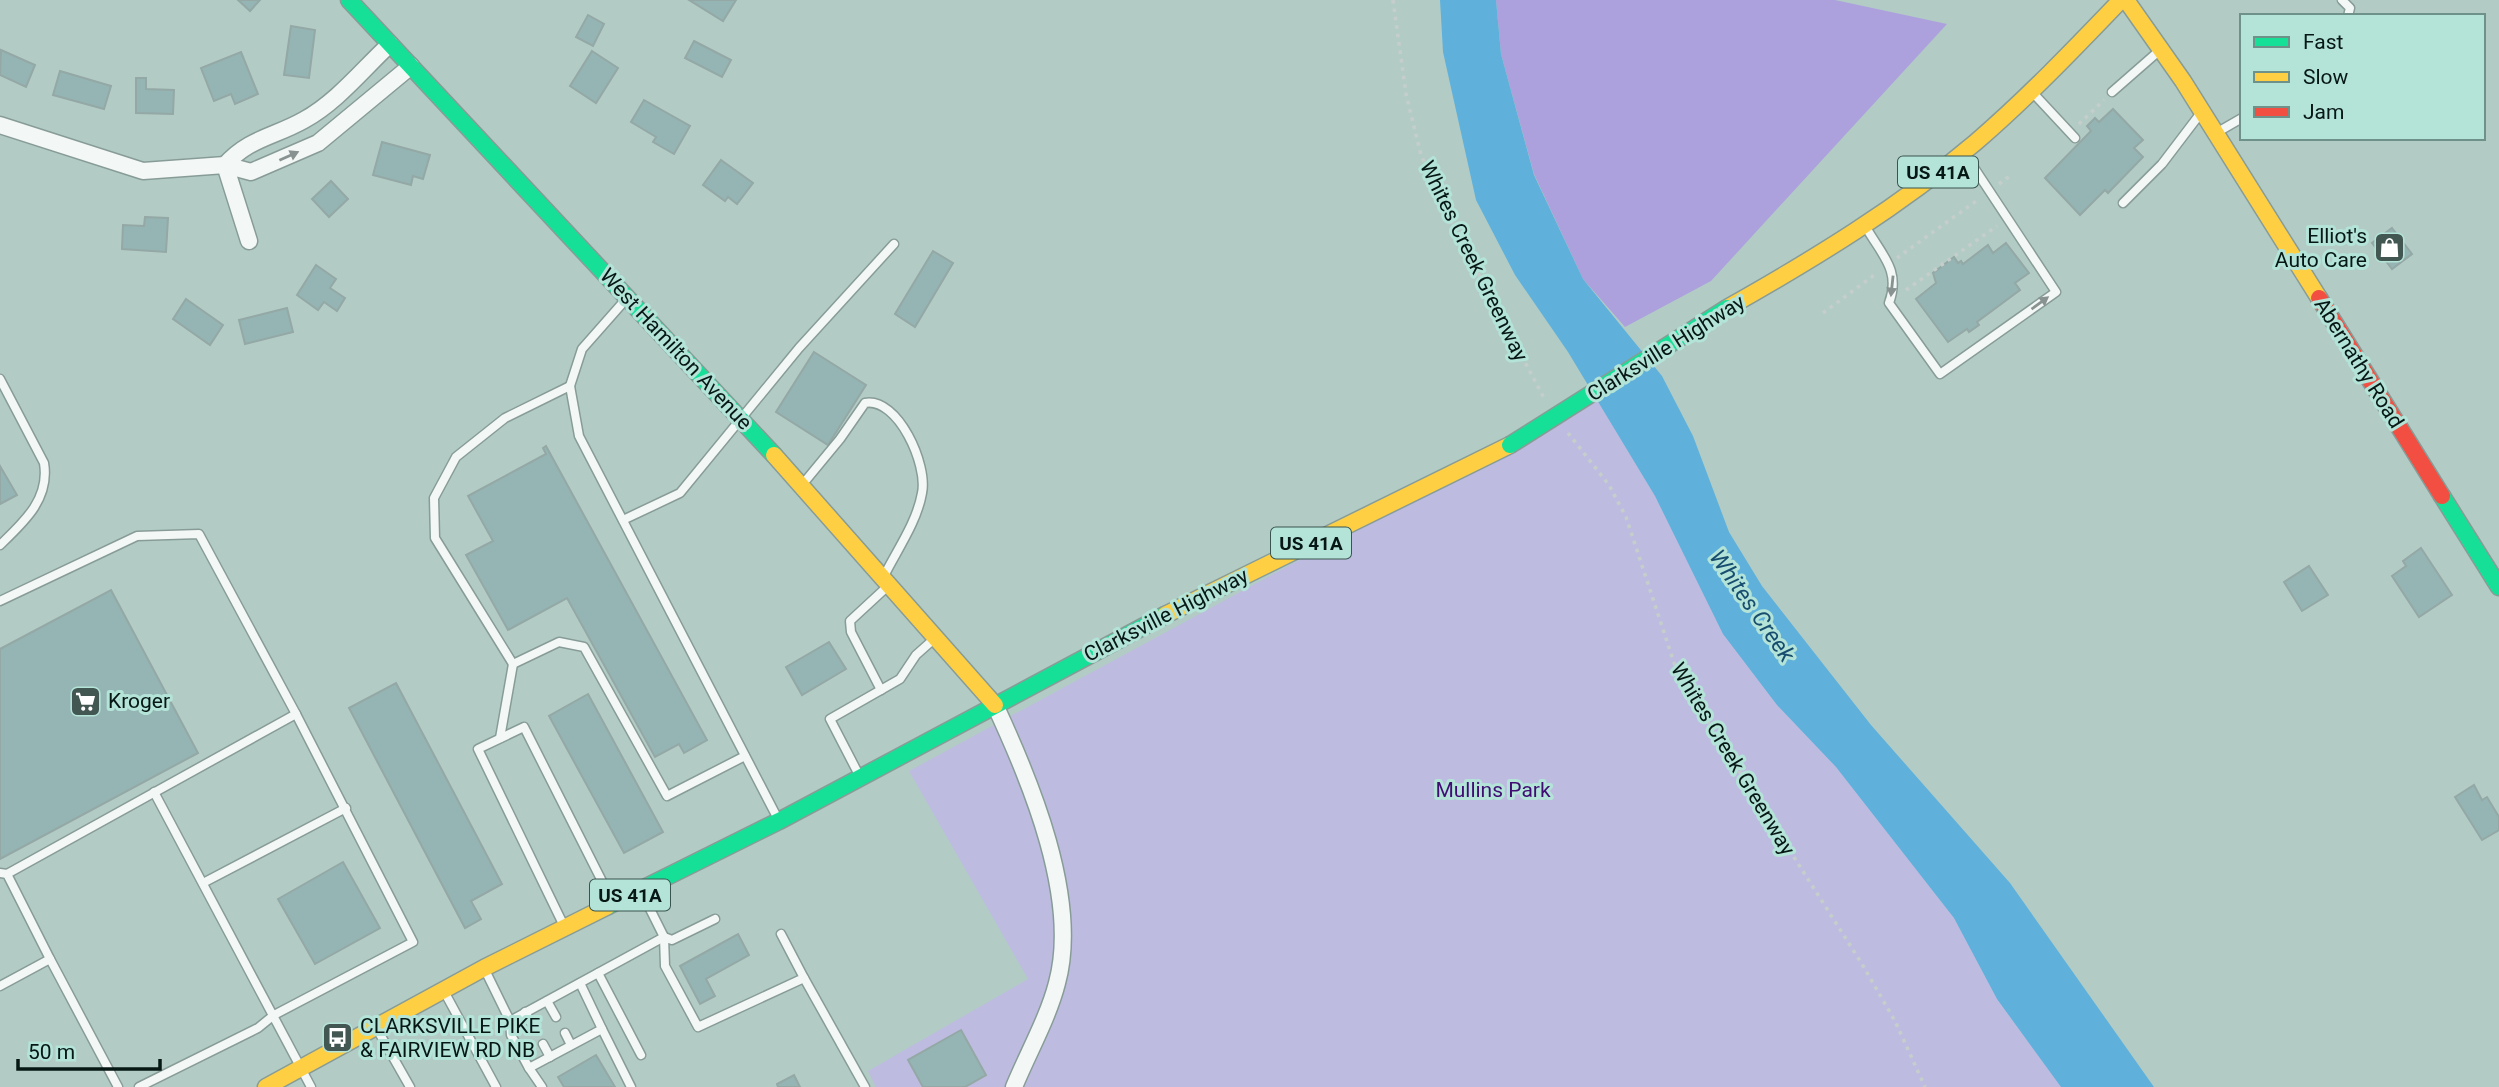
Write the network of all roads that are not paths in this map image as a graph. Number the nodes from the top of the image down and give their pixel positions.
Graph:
1 (349, 0) edge
2 (2121, 0) edge
3 (2126, 0) edge
4 (390, 44) junction
5 (2161, 49) junction
6 (411, 66) junction
7 (2032, 91) junction
8 (2112, 92) road end
9 (325, 105) junction
10 (2202, 111) junction
11 (2240, 119) edge
12 (0, 125) edge
13 (342, 126) junction
14 (2216, 133) junction
15 (2072, 136) road end
16 (1963, 152) junction
17 (225, 165) junction
18 (2123, 203) dead end
19 (1865, 226) junction
20 (249, 241) dead end
21 (894, 244) dead end
22 (627, 297) junction
23 (0, 379) edge
24 (570, 386) junction
25 (740, 419) junction
26 (802, 485) junction
27 (623, 520) junction
28 (0, 545) edge
29 (887, 580) junction
30 (2499, 587) edge
31 (0, 601) edge
32 (937, 637) junction
33 (513, 664) junction
34 (881, 690) junction
35 (995, 705) junction
36 (296, 714) junction
37 (500, 738) junction
38 (745, 756) junction
39 (860, 778) junction
40 (154, 792) junction
41 (346, 808) junction
42 (779, 821) junction
43 (3, 874) edge
44 (203, 883) junction
45 (641, 890) junction
46 (614, 904) junction
47 (715, 919) dead end
48 (565, 927) junction
49 (781, 934) dead end
50 (664, 937) junction
51 (50, 959) junction
52 (484, 968) junction
53 (598, 973) junction
54 (804, 978) junction
55 (580, 983) junction
56 (0, 986) edge
57 (444, 990) junction
58 (547, 1001) junction
59 (525, 1012) junction
60 (274, 1015) junction
61 (556, 1017) dead end
62 (510, 1021) junction
63 (376, 1027) junction
64 (534, 1028) dead end
65 (602, 1029) junction
66 (565, 1033) dead end
67 (543, 1044) dead end
68 (571, 1045) junction
69 (641, 1055) dead end
70 (550, 1057) junction
71 (300, 1068) junction
72 (529, 1068) junction
73 (118, 1087) edge
74 (139, 1087) edge
75 (266, 1087) edge
76 (311, 1087) edge
77 (410, 1087) edge
78 (496, 1087) edge
79 (542, 1087) edge
80 (631, 1087) edge
81 (864, 1087) edge
82 (1014, 1087) edge

1 - 4 main road, West Hamilton Avenue
2 - 7 main road, Clarksville Highway / US 41A
3 - 5 main road, Abernathy Road
4 - 6 main road, West Hamilton Avenue
4 - 9 street
5 - 8 lane
5 - 10 main road, Abernathy Road
6 - 13 street
6 - 22 main road, West Hamilton Avenue
7 - 15 lane
7 - 16 main road, Clarksville Highway / US 41A
9 - 13 street
9 - 17 street
10 - 14 main road, Abernathy Road
10 - 18 lane
11 - 14 lane
12 - 17 street
17 -> 13 street
14 - 30 main road, Abernathy Road
16 - 19 main road, Clarksville Highway / US 41A
19 -> 16 lane
17 - 20 street
19 - 35 main road, Clarksville Highway / US 41A, bridge
21 - 25 lane
22 - 24 lane
22 - 25 main road, West Hamilton Avenue
23 - 28 lane
24 - 27 lane
24 - 33 lane
25 - 26 main road, West Hamilton Avenue
25 - 27 lane
26 - 29 main road, West Hamilton Avenue
26 - 29 lane
27 - 38 lane
29 - 32 main road, West Hamilton Avenue
29 - 34 lane
31 - 36 lane
32 - 34 lane
32 - 35 main road, West Hamilton Avenue
33 - 37 lane
33 - 38 lane
34 - 39 lane
35 - 39 main road, Clarksville Highway / US 41A
35 - 82 street
36 - 40 lane
36 - 41 lane
37 - 46 lane
37 - 48 lane
38 - 42 lane
39 - 42 main road, Clarksville Highway / US 41A
40 - 43 lane
40 - 44 lane
41 - 44 lane
41 - 60 lane
42 - 45 main road, Clarksville Highway / US 41A
43 - 51 lane
44 - 60 lane
45 - 46 main road, Clarksville Highway / US 41A
45 - 50 lane
46 - 48 main road, Clarksville Highway / US 41A
47 - 50 lane
48 - 52 main road, Clarksville Highway / US 41A
49 - 54 lane
50 - 53 lane
50 - 54 lane
51 - 56 lane
51 - 73 lane
52 - 57 main road, Clarksville Highway / US 41A
52 - 62 lane
53 - 55 lane
53 - 69 lane
54 - 81 lane
55 - 58 lane
55 - 65 lane
57 - 63 main road, Clarksville Highway / US 41A
57 - 78 lane
58 - 59 lane
58 - 61 lane
59 - 62 lane
59 - 64 lane
60 - 71 lane
60 - 74 lane
62 - 72 lane
63 - 71 main road, Clarksville Highway / US 41A
63 - 77 lane
65 - 68 lane
65 - 80 lane
66 - 68 lane
67 - 70 lane
68 - 70 lane
70 - 72 lane
71 - 75 main road, Clarksville Highway / US 41A
71 - 76 lane
72 - 79 lane

